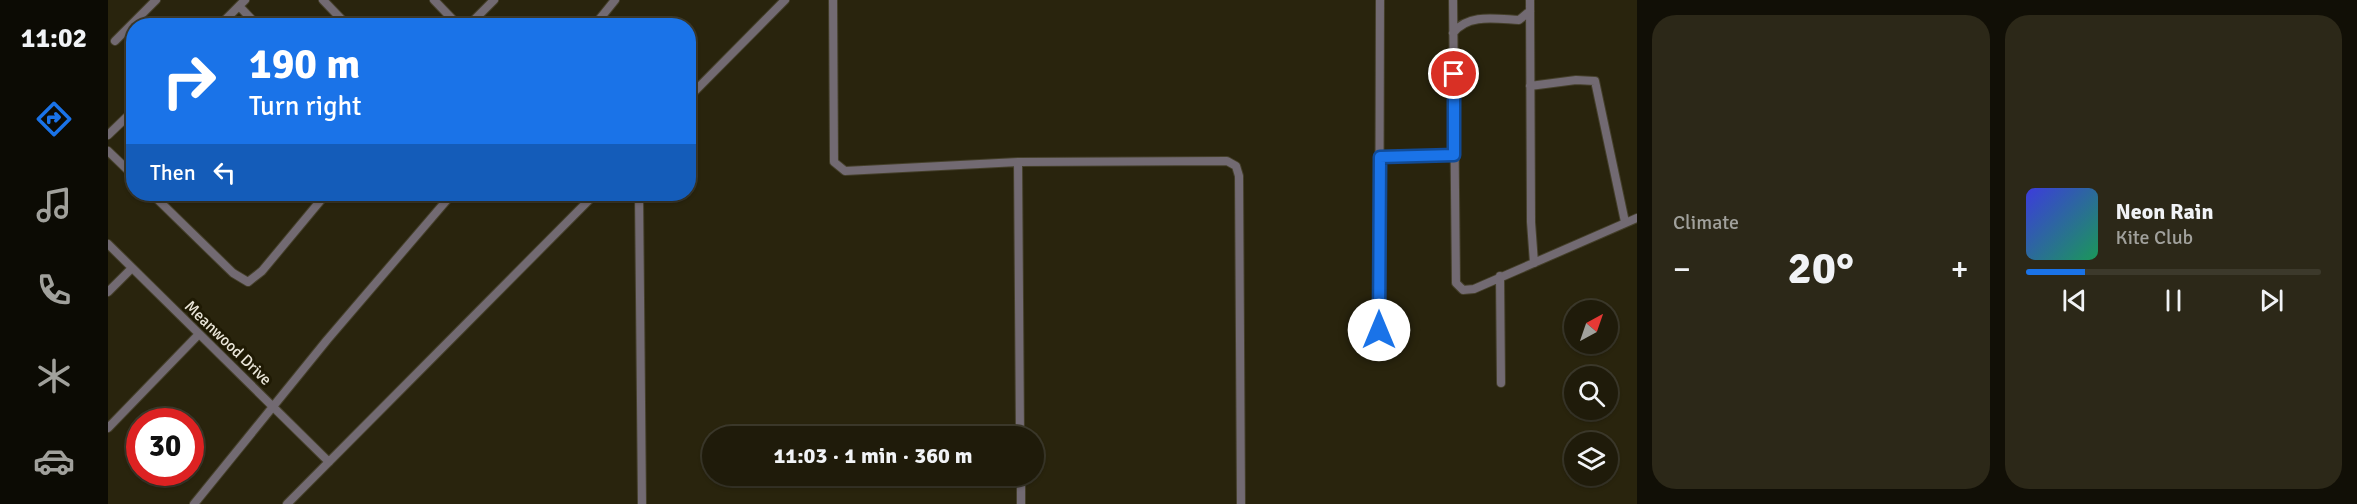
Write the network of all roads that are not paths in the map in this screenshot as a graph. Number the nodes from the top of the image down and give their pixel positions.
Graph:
1 (156, 0) edge
2 (323, 0) edge
3 (434, 0) edge
4 (494, 0) edge
5 (615, 0) edge
6 (785, 0) edge
7 (833, 0) edge
8 (1380, 0) edge
9 (1453, 0) edge
10 (1530, 0) edge
11 (242, 3) edge
12 (1530, 10) junction
13 (138, 18) edge
14 (227, 18) edge
15 (252, 18) edge
16 (340, 18) edge
17 (451, 18) edge
18 (476, 18) edge
19 (600, 18) edge
20 (126, 30) edge
21 (1453, 33) junction
22 (115, 41) dead end
23 (1530, 86) junction
24 (696, 90) edge
25 (126, 118) edge
26 (108, 135) edge
27 (108, 152) edge
28 (1454, 155) junction
29 (1380, 157) junction
30 (1018, 162) junction
31 (126, 169) edge
32 (159, 201) edge
33 (320, 201) edge
34 (446, 201) edge
35 (588, 201) edge
36 (639, 201) edge
37 (1637, 218) edge
38 (1625, 222) junction
39 (108, 244) edge
40 (1534, 262) junction
41 (132, 268) junction
42 (1500, 276) junction
43 (108, 292) edge
44 (1379, 330) dead end
45 (199, 334) junction
46 (1501, 383) dead end
47 (273, 405) junction
48 (1020, 426) edge
49 (108, 428) edge
50 (329, 462) junction
51 (1021, 486) edge
52 (194, 504) edge
53 (287, 504) edge
54 (642, 504) edge
55 (1021, 504) edge
56 (1240, 504) edge

1 - 13 street
2 - 16 street
3 - 17 street
4 - 18 street
5 - 19 street
6 - 24 street
7 - 30 street
8 - 29 street
9 - 21 street
10 - 12 street
11 - 14 street
11 - 15 street
12 - 21 street
12 - 23 street
20 - 22 street
21 - 28 street
23 - 38 street
23 - 40 street
25 - 26 street
27 - 31 street
28 - 29 street
28 - 42 street
29 - 44 street
30 - 48 street
30 - 56 street
32 - 33 street
34 - 47 street
35 - 50 street
36 - 54 street
37 - 38 street
38 - 40 street
39 - 41 street, Meanwood Drive
40 - 42 street
41 - 43 street
41 - 45 street, Meanwood Drive
42 - 46 street
45 - 47 street, Meanwood Drive
45 - 49 street
47 - 50 street, Meanwood Drive
47 - 52 street
50 - 53 street
51 - 55 street

